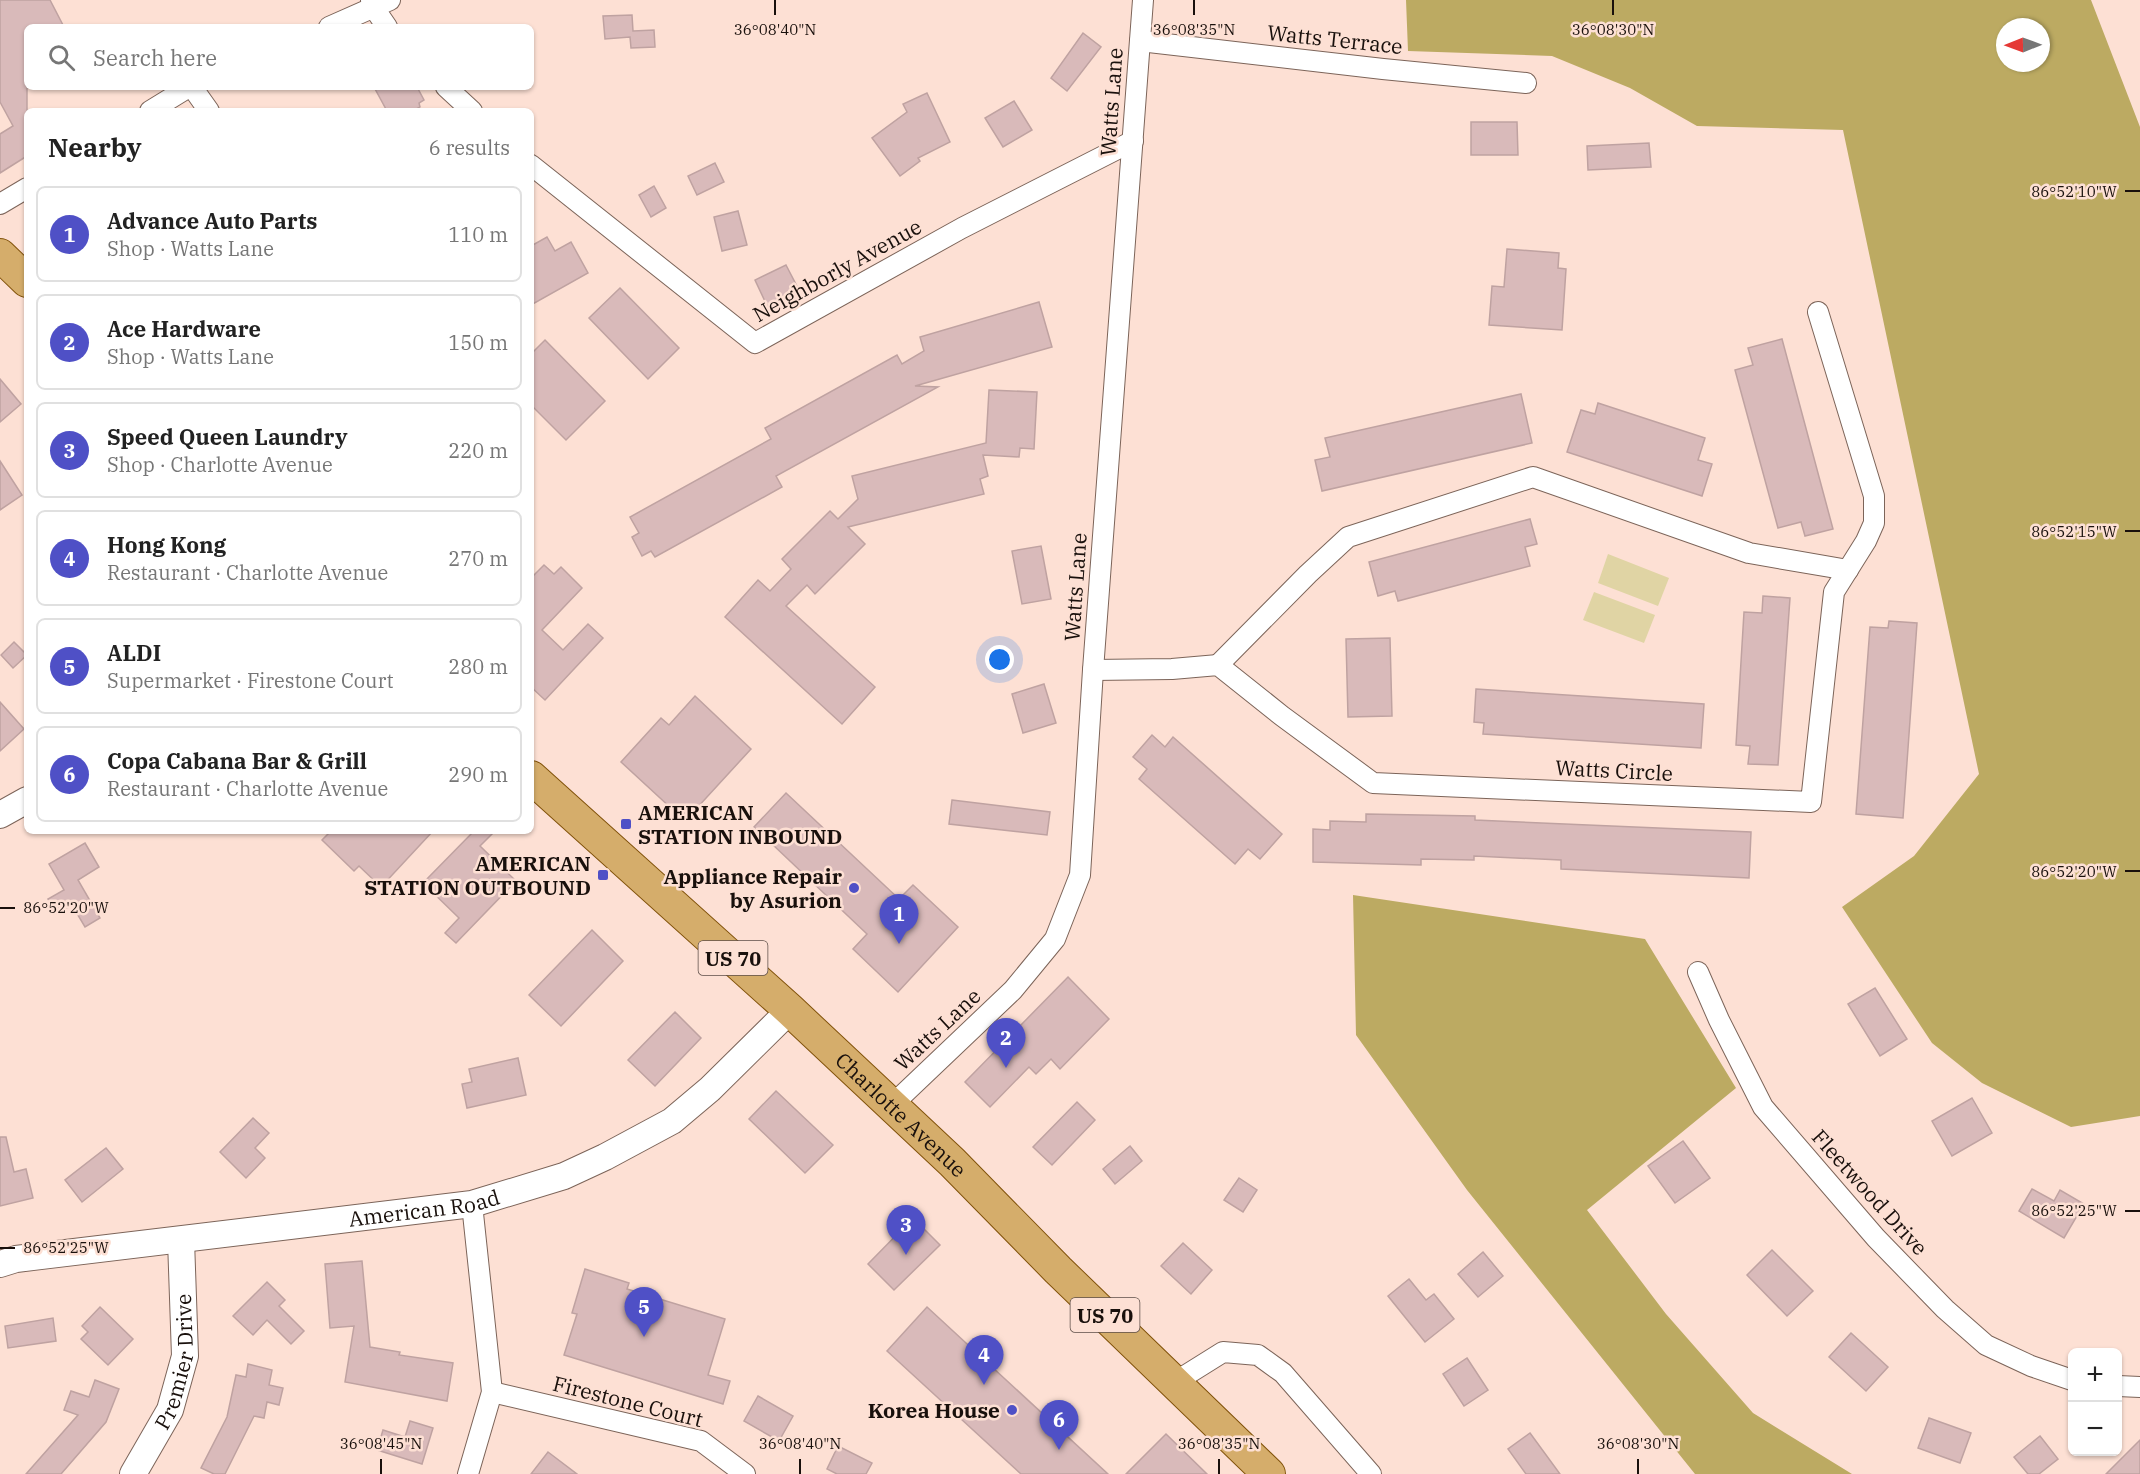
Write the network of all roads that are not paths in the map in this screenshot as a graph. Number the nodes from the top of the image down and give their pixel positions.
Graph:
1 (1143, 0) edge
2 (379, 3) edge
3 (335, 24) edge
4 (386, 24) edge
5 (1140, 41) junction
6 (1526, 83) dead end
7 (185, 90) edge
8 (192, 90) edge
9 (449, 90) edge
10 (155, 108) edge
11 (206, 108) edge
12 (469, 108) edge
13 (1133, 141) junction
14 (534, 167) edge
15 (24, 190) edge
16 (0, 204) edge
17 (0, 255) edge
18 (24, 277) edge
19 (1818, 312) dead end
20 (1848, 570) junction
21 (1218, 664) junction
22 (1093, 670) junction
23 (534, 780) edge
24 (24, 802) edge
25 (0, 815) edge
26 (1698, 972) dead end
27 (790, 1010) junction
28 (891, 1106) junction
29 (472, 1204) junction
30 (181, 1240) junction
31 (0, 1264) edge
32 (2068, 1378) edge
33 (1175, 1382) junction
34 (2122, 1386) edge
35 (2140, 1387) edge
36 (492, 1392) junction
37 (1261, 1471) edge
38 (134, 1474) edge
39 (468, 1474) edge
40 (745, 1474) edge
41 (1371, 1474) edge

1 - 5 street, Watts Lane
2 - 3 street
2 - 4 street
5 - 6 street, Watts Terrace
5 - 13 street, Watts Lane
7 - 10 street
8 - 11 street
9 - 12 street
13 - 14 street, Neighborly Avenue
13 - 22 street, Watts Lane
15 - 16 street
17 - 18 main road
19 - 20 street, Watts Circle
20 - 21 street
20 - 21 street, Watts Circle
21 - 22 street
22 - 28 street, Watts Lane
23 - 27 main road, Charlotte Avenue / US 70
24 - 25 street
26 - 32 street, Fleetwood Drive
27 - 28 main road, Charlotte Avenue / US 70
27 - 29 street, American Road
28 - 33 main road, Charlotte Avenue / US 70
29 - 30 street, American Road
29 - 36 street
30 - 31 street, American Road
30 - 38 street, Premier Drive
33 - 37 main road, Charlotte Avenue / US 70
33 - 41 street
34 - 35 street
36 - 39 street
36 - 40 street, Firestone Court

